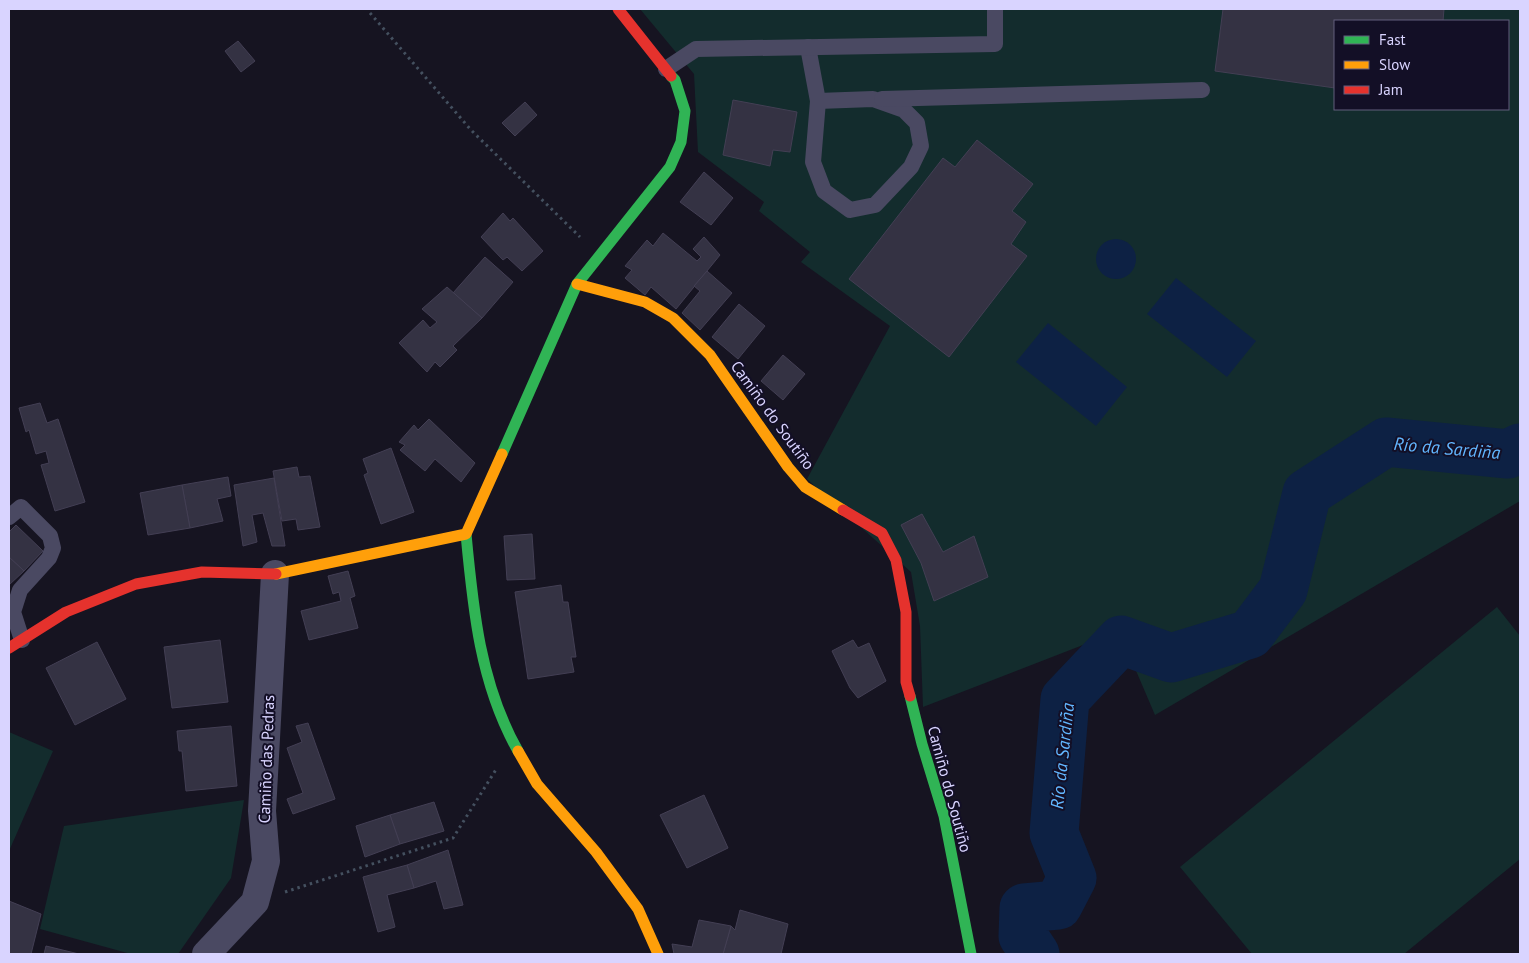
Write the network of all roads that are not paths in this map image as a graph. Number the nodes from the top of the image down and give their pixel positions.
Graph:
1 (995, 9) edge
2 (625, 12) edge
3 (808, 47) junction
4 (666, 69) junction
5 (1202, 90) dead end
6 (873, 99) junction
7 (818, 101) junction
8 (576, 284) junction
9 (9, 517) edge
10 (466, 534) junction
11 (275, 574) junction
12 (15, 644) edge
13 (206, 954) edge
14 (658, 954) edge
15 (971, 954) edge

1 - 3 lane
2 - 4 street
3 - 4 lane
3 - 7 lane
4 - 8 street
5 - 6 lane
6 - 7 lane
6 - 7 lane
8 - 10 street
8 - 15 street, Camiño do Soutiño
9 - 12 lane
10 - 11 street
10 - 14 street
11 - 12 street
11 - 13 street, Camiño das Pedras

